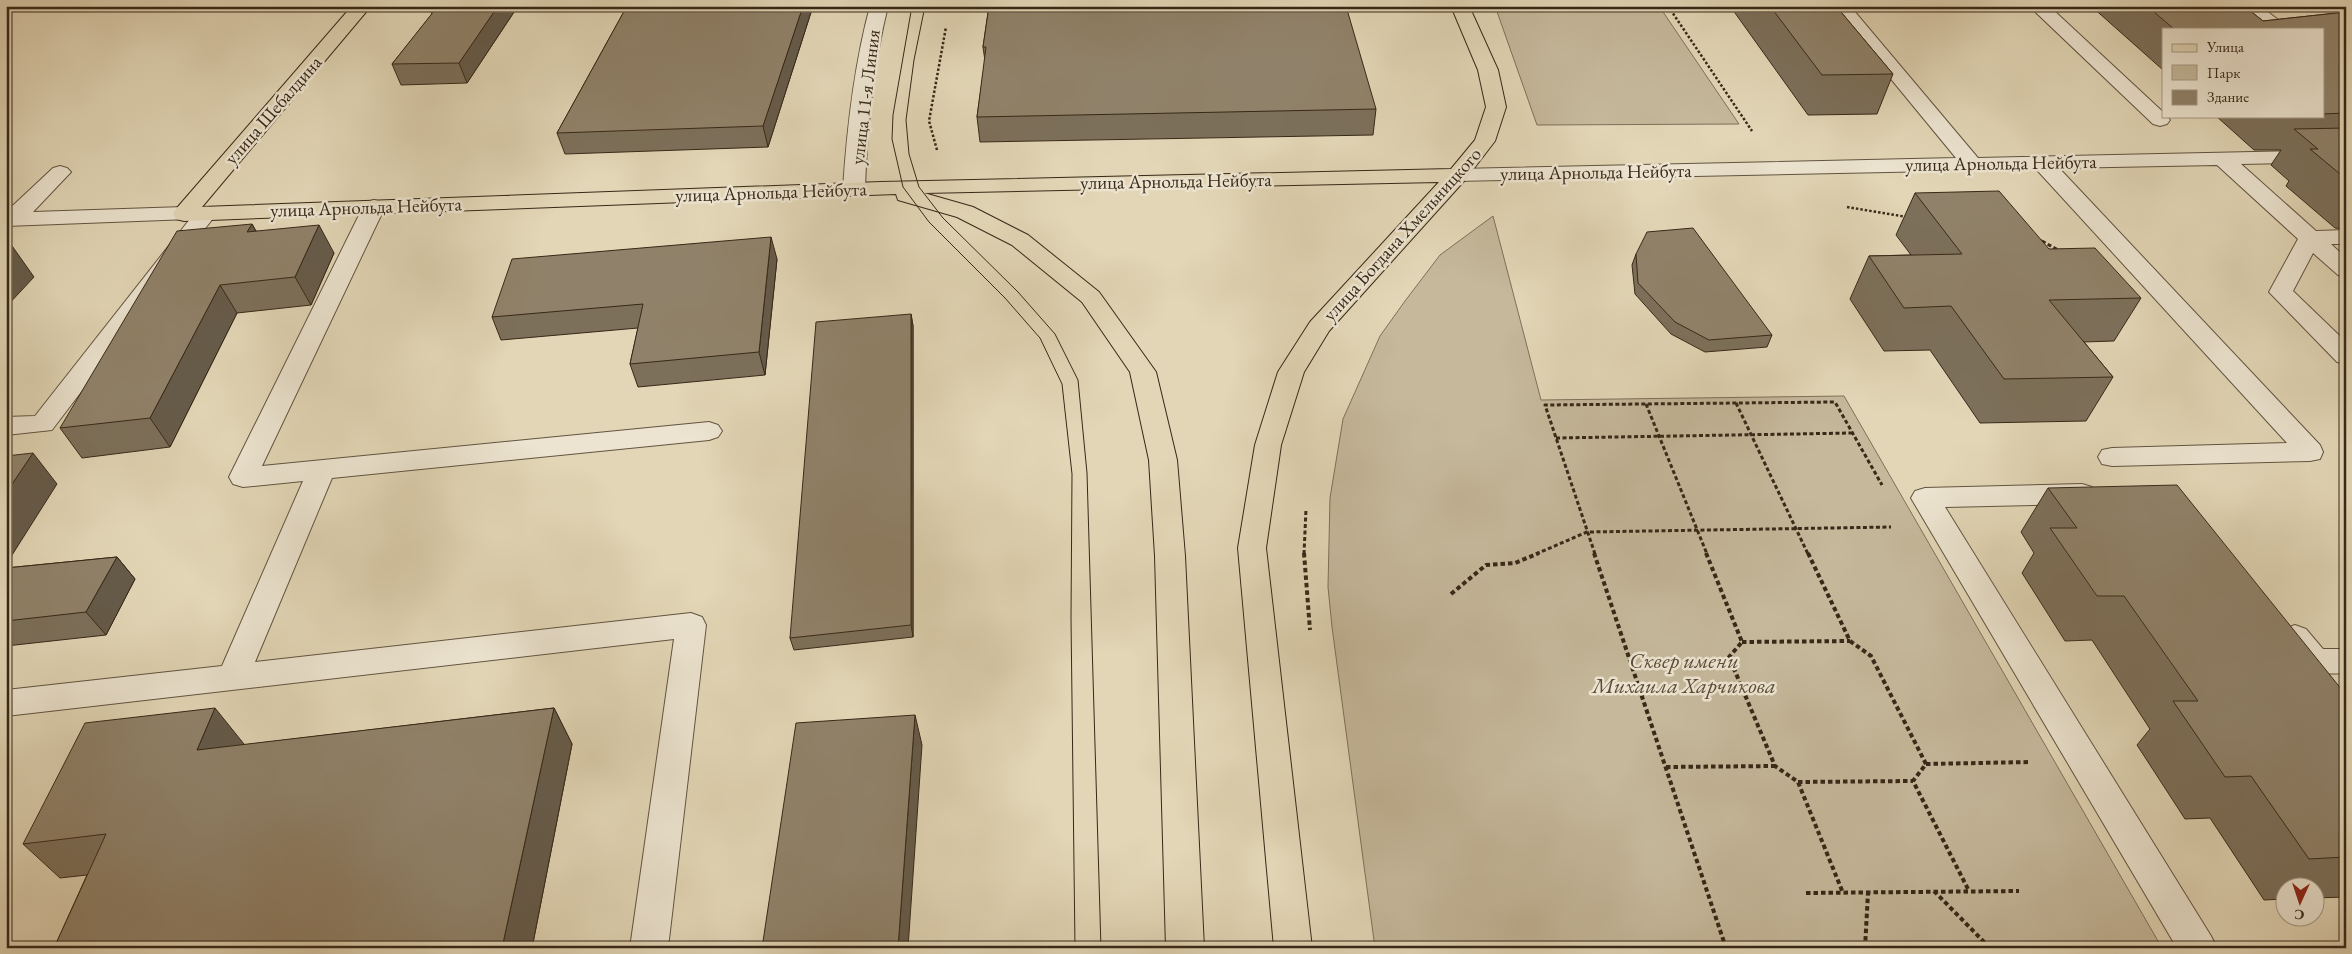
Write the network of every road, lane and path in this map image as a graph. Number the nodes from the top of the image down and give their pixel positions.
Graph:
1 (362, 6) edge
2 (879, 6) edge
3 (1460, 6) edge
4 (1668, 6) edge
5 (1840, 6) edge
6 (2038, 6) edge
7 (2249, 6) edge
8 (2346, 19) edge
9 (946, 27) dead end
10 (2160, 120) dead end
11 (1752, 131) dead end
12 (938, 155) dead end
13 (2346, 156) edge
14 (2224, 160) junction
15 (2042, 163) junction
16 (1972, 164) junction
17 (60, 172) dead end
18 (1457, 175) junction
19 (867, 188) junction
20 (374, 207) junction
21 (195, 214) junction
22 (10, 219) edge
23 (2346, 237) edge
24 (2310, 238) junction
25 (2346, 270) edge
26 (2346, 356) edge
27 (1736, 403) junction
28 (1646, 404) junction
29 (6, 426) edge
30 (709, 431) dead end
31 (1853, 433) junction
32 (1751, 435) junction
33 (1659, 436) junction
34 (1556, 438) junction
35 (2112, 457) dead end
36 (322, 469) junction
37 (1887, 492) dead end
38 (2105, 493) edge
39 (1306, 506) dead end
40 (1897, 527) dead end
41 (1796, 529) junction
42 (1697, 531) junction
43 (1587, 532) junction
44 (1451, 594) dead end
45 (2278, 616) edge
46 (1310, 632) dead end
47 (1850, 641) junction
48 (1742, 642) junction
49 (2346, 661) edge
50 (233, 677) junction
51 (6, 703) edge
52 (2032, 762) dead end
53 (1926, 764) junction
54 (1666, 766) junction
55 (1775, 766) junction
56 (1913, 781) junction
57 (1798, 782) junction
58 (1969, 891) junction
59 (2019, 891) dead end
60 (1934, 892) junction
61 (1806, 893) dead end
62 (1843, 893) junction
63 (1868, 893) junction
64 (649, 948) edge
65 (1185, 948) edge
66 (1292, 948) edge
67 (1726, 948) edge
68 (1865, 948) edge
69 (1990, 948) edge
70 (2198, 948) edge

1 - 21 main road, улица Шебалдина
2 - 19 street, улица 11-я Линия
3 - 18 main road, улица Богдана Хмельницкого
4 - 11 path
5 - 16 street
6 - 10 street
7 - 8 street
9 - 12 path
13 - 14 street, улица Арнольда Нейбута
14 - 15 street, улица Арнольда Нейбута
14 - 24 street
15 - 16 street, улица Арнольда Нейбута
15 - 35 street
16 - 18 street, улица Арнольда Нейбута
17 - 22 street
18 - 19 main road, улица Арнольда Нейбута
18 - 66 main road, улица Богдана Хмельницкого
19 - 20 main road, улица Арнольда Нейбута
19 - 65 main road
20 - 21 main road, улица Арнольда Нейбута
20 - 36 street
21 - 22 street, улица Арнольда Нейбута
21 - 29 street
23 - 24 street
24 - 25 street
24 - 26 street
27 - 28 path
27 - 31 path
27 - 32 path
28 - 33 path
28 - 34 path
30 - 36 street
31 - 32 path
31 - 37 path
32 - 33 path
32 - 41 path
33 - 34 path
33 - 42 path
34 - 43 path
36 - 50 street
38 - 70 street
39 - 46 path
40 - 41 path
41 - 42 path
41 - 47 path
42 - 43 path
42 - 48 path
43 - 44 path
43 - 54 path
45 - 49 street
47 - 48 path
47 - 53 path
48 - 55 path
50 - 51 street
50 - 64 street
52 - 53 path
53 - 56 path
54 - 55 path
54 - 67 path
55 - 57 path
56 - 57 path
56 - 58 path
57 - 62 path
58 - 59 path
58 - 60 path
60 - 63 path
60 - 69 path
61 - 62 path
62 - 63 path
63 - 68 path

